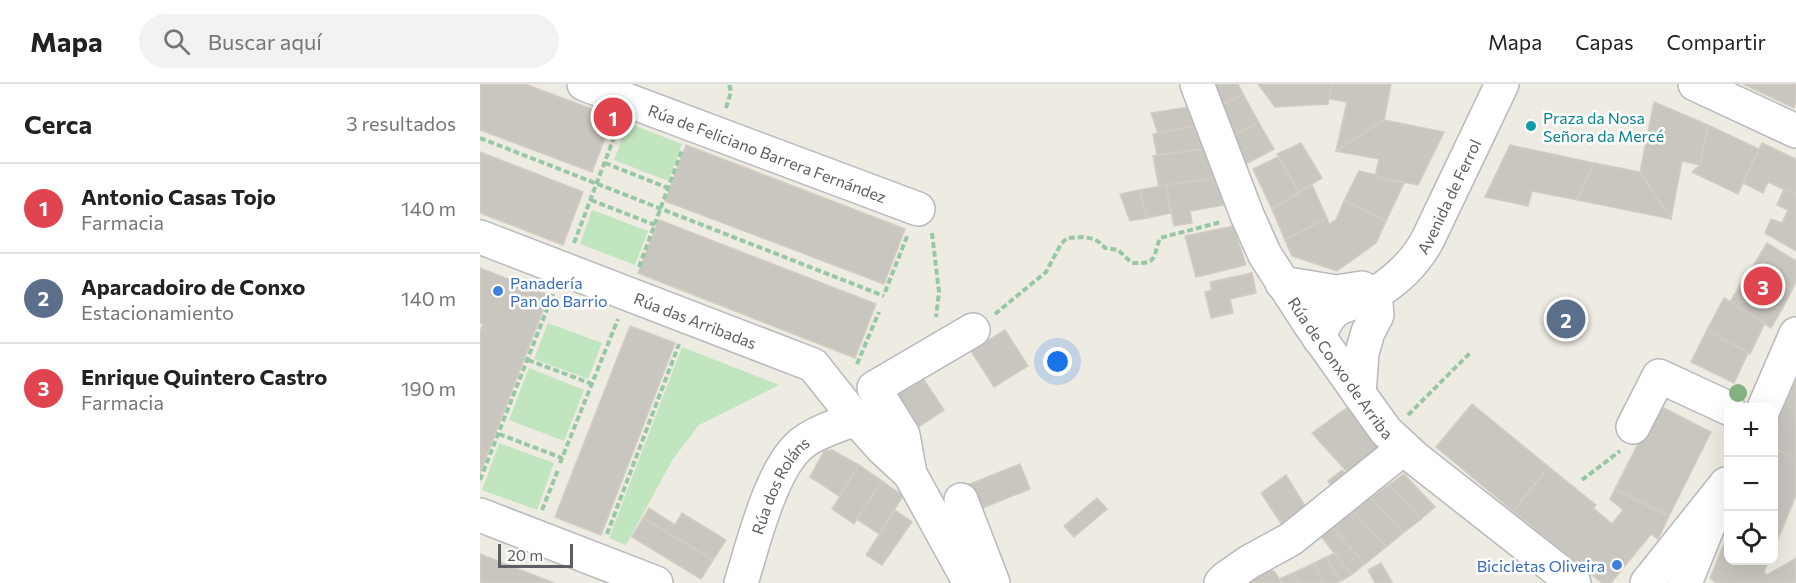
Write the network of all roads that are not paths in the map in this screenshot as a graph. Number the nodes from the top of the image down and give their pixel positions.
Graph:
1 (584, 84) edge
2 (1197, 84) edge
3 (1503, 84) edge
4 (1695, 84) edge
5 (1796, 132) edge
6 (918, 209) road end
7 (480, 237) edge
8 (1282, 283) junction
9 (1375, 294) junction
10 (973, 330) road end
11 (1796, 334) edge
12 (1319, 338) junction
13 (1359, 394) junction
14 (1766, 403) edge
15 (1724, 406) edge
16 (856, 419) junction
17 (1633, 427) road end
18 (1405, 433) junction
19 (910, 474) junction
20 (1724, 485) edge
21 (1724, 488) edge
22 (961, 500) dead end
23 (480, 515) edge
24 (656, 583) edge
25 (741, 583) edge
26 (970, 583) edge
27 (993, 583) edge
28 (1221, 583) edge
29 (1574, 583) edge
30 (1647, 583) edge
31 (1685, 583) edge

1 - 6 street, Rúa de Feliciano Barrera Fernández
2 - 8 street, Rúa de Conxo de Arriba
3 - 9 street, Avenida de Ferrol
4 - 5 street
7 - 16 street, Rúa das Arribadas
8 - 9 street
8 - 12 street, Rúa de Conxo de Arriba
9 - 12 street, Avenida de Ferrol
9 - 13 street
10 - 19 street
11 - 14 street
12 - 13 street, Rúa de Conxo de Arriba
13 - 18 street, Rúa de Conxo de Arriba
15 - 17 street
16 - 19 street, Rúa das Arribadas
16 - 25 street, Rúa dos Roláns
18 - 28 street
18 - 29 street, Rúa de Conxo de Arriba
19 - 26 street
20 - 30 street
21 - 31 street
22 - 27 street
23 - 24 street

